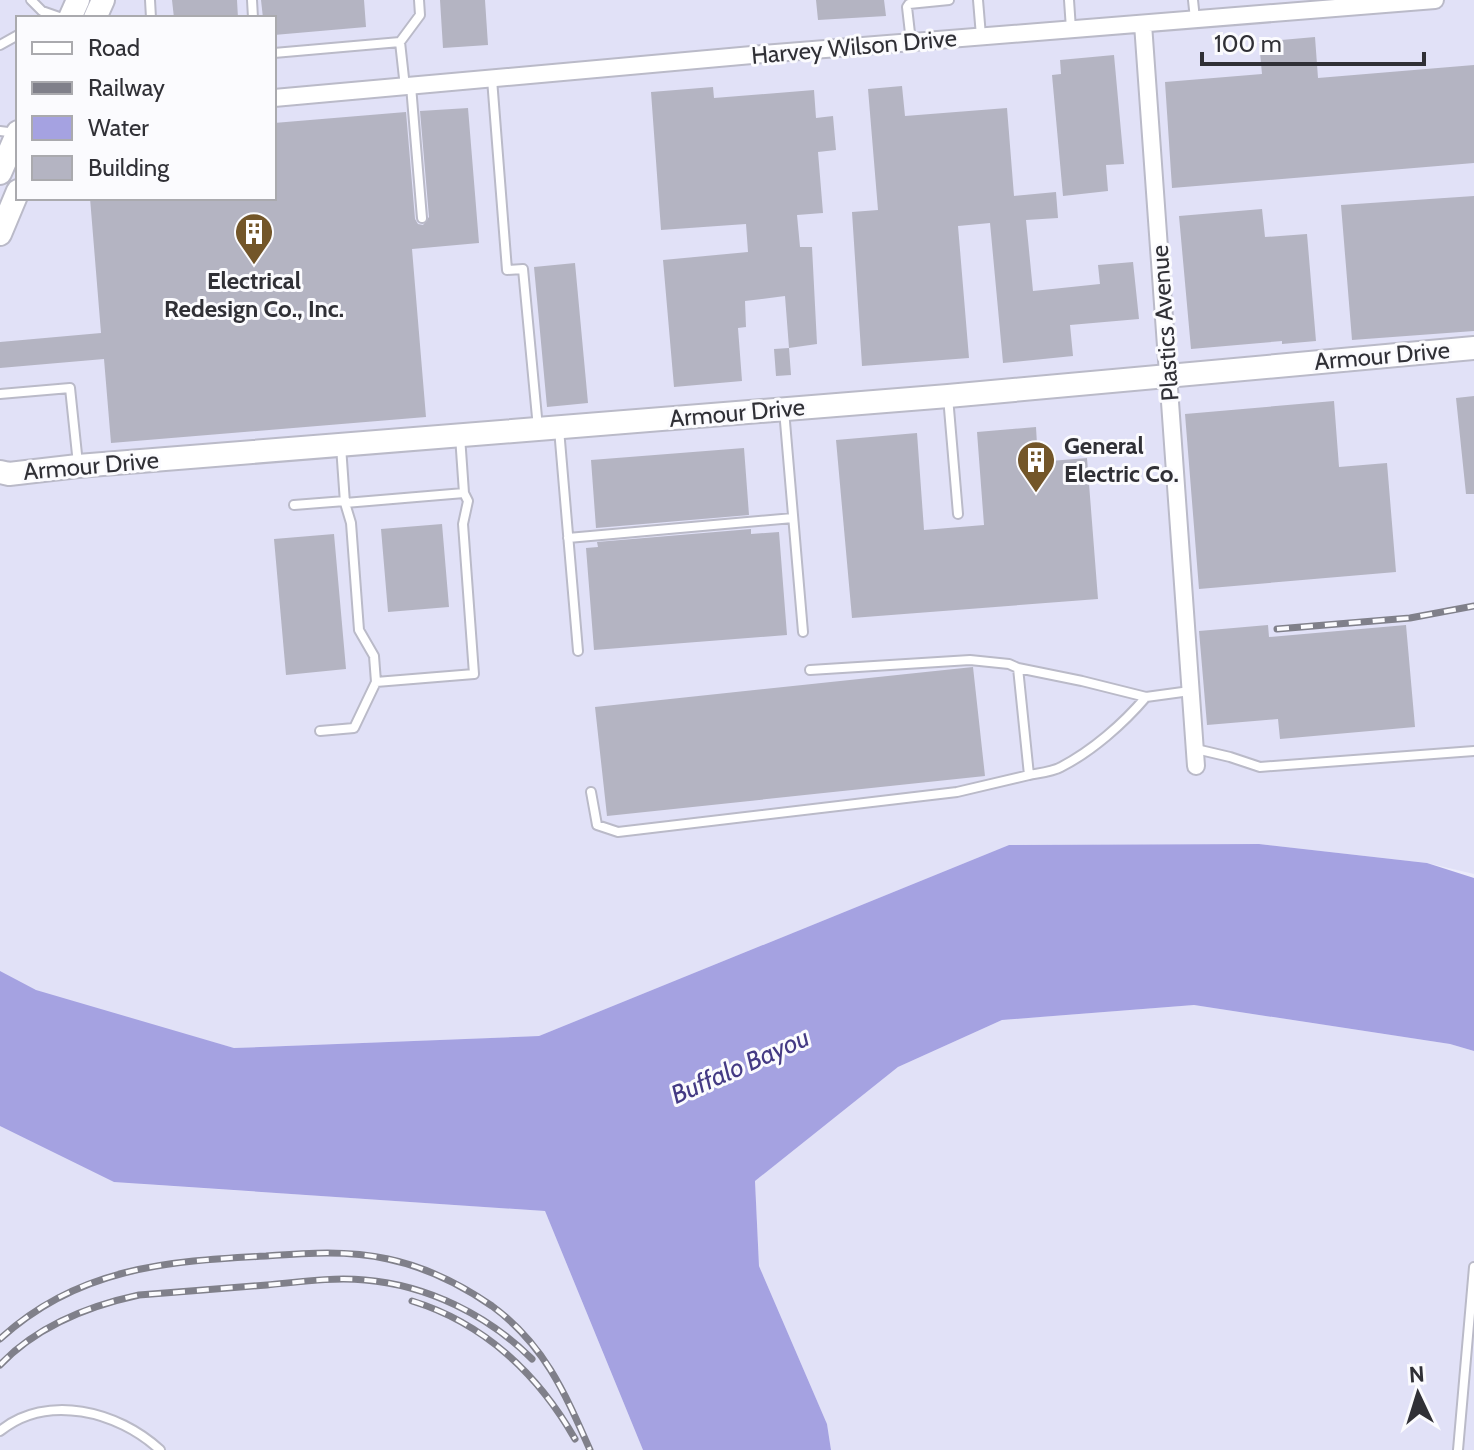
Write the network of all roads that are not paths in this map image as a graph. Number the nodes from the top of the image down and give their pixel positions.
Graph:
1 (419, 0) edge
2 (949, 0) edge
3 (978, 0) edge
4 (1069, 0) edge
5 (1193, 0) edge
6 (1435, 0) edge
7 (33, 4) edge
8 (1336, 4) edge
9 (1313, 5) edge
10 (58, 16) edge
11 (1195, 19) junction
12 (1143, 24) junction
13 (1071, 30) junction
14 (981, 37) junction
15 (400, 42) junction
16 (911, 43) junction
17 (276, 53) edge
18 (492, 79) junction
19 (408, 86) junction
20 (276, 98) edge
21 (16, 137) edge
22 (0, 173) edge
23 (16, 196) edge
24 (422, 218) dead end
25 (0, 234) edge
26 (1474, 348) edge
27 (1169, 375) junction
28 (0, 394) edge
29 (948, 396) junction
30 (784, 409) junction
31 (549, 429) junction
32 (460, 436) junction
33 (340, 445) junction
34 (78, 466) junction
35 (3, 474) edge
36 (464, 493) junction
37 (345, 502) junction
38 (294, 505) dead end
39 (958, 514) dead end
40 (793, 518) junction
41 (568, 538) junction
42 (803, 632) dead end
43 (578, 651) dead end
44 (1018, 668) junction
45 (810, 670) dead end
46 (376, 682) junction
47 (1191, 690) junction
48 (1146, 697) junction
49 (320, 731) dead end
50 (1474, 751) edge
51 (1196, 758) joint
52 (1029, 775) junction
53 (591, 792) dead end
54 (1474, 1267) edge
55 (1471, 1341) edge
56 (0, 1431) edge
57 (160, 1450) edge
58 (1458, 1450) edge

1 - 15 lane
2 - 16 lane
3 - 14 lane
4 - 13 lane
5 - 11 lane
6 - 8 street, Harvey Wilson Drive
7 - 10 lane
8 - 9 street, Harvey Wilson Drive
9 - 11 street, Harvey Wilson Drive
11 - 12 street, Harvey Wilson Drive
12 - 13 street, Harvey Wilson Drive
12 - 27 street, Plastics Avenue
13 - 14 street, Harvey Wilson Drive
14 - 16 street, Harvey Wilson Drive
15 - 17 lane
15 - 19 lane
16 - 18 street, Harvey Wilson Drive
18 - 19 street, Harvey Wilson Drive
18 - 31 lane
19 - 20 street, Harvey Wilson Drive
19 - 24 lane
21 - 22 street
23 - 25 street
26 - 27 street, Armour Drive
27 - 29 street, Armour Drive
27 - 47 street, Plastics Avenue
28 - 34 lane
29 - 30 street, Armour Drive
29 - 39 lane
30 - 31 street, Armour Drive
30 - 40 lane
31 - 32 street, Armour Drive
31 - 41 lane
32 - 33 street, Armour Drive
32 - 36 lane
33 - 34 street, Armour Drive
33 - 37 lane
34 - 35 street, Armour Drive
36 - 37 lane
36 - 46 lane
37 - 38 lane
37 - 46 lane
40 - 41 lane
40 - 42 lane
41 - 43 lane
44 - 45 lane
44 - 48 lane
44 - 52 lane
46 - 49 lane
47 - 48 lane
47 - 51 street, Plastics Avenue
48 - 52 lane
50 - 51 lane
52 - 53 lane
54 - 55 lane
55 - 58 lane
56 - 57 lane

